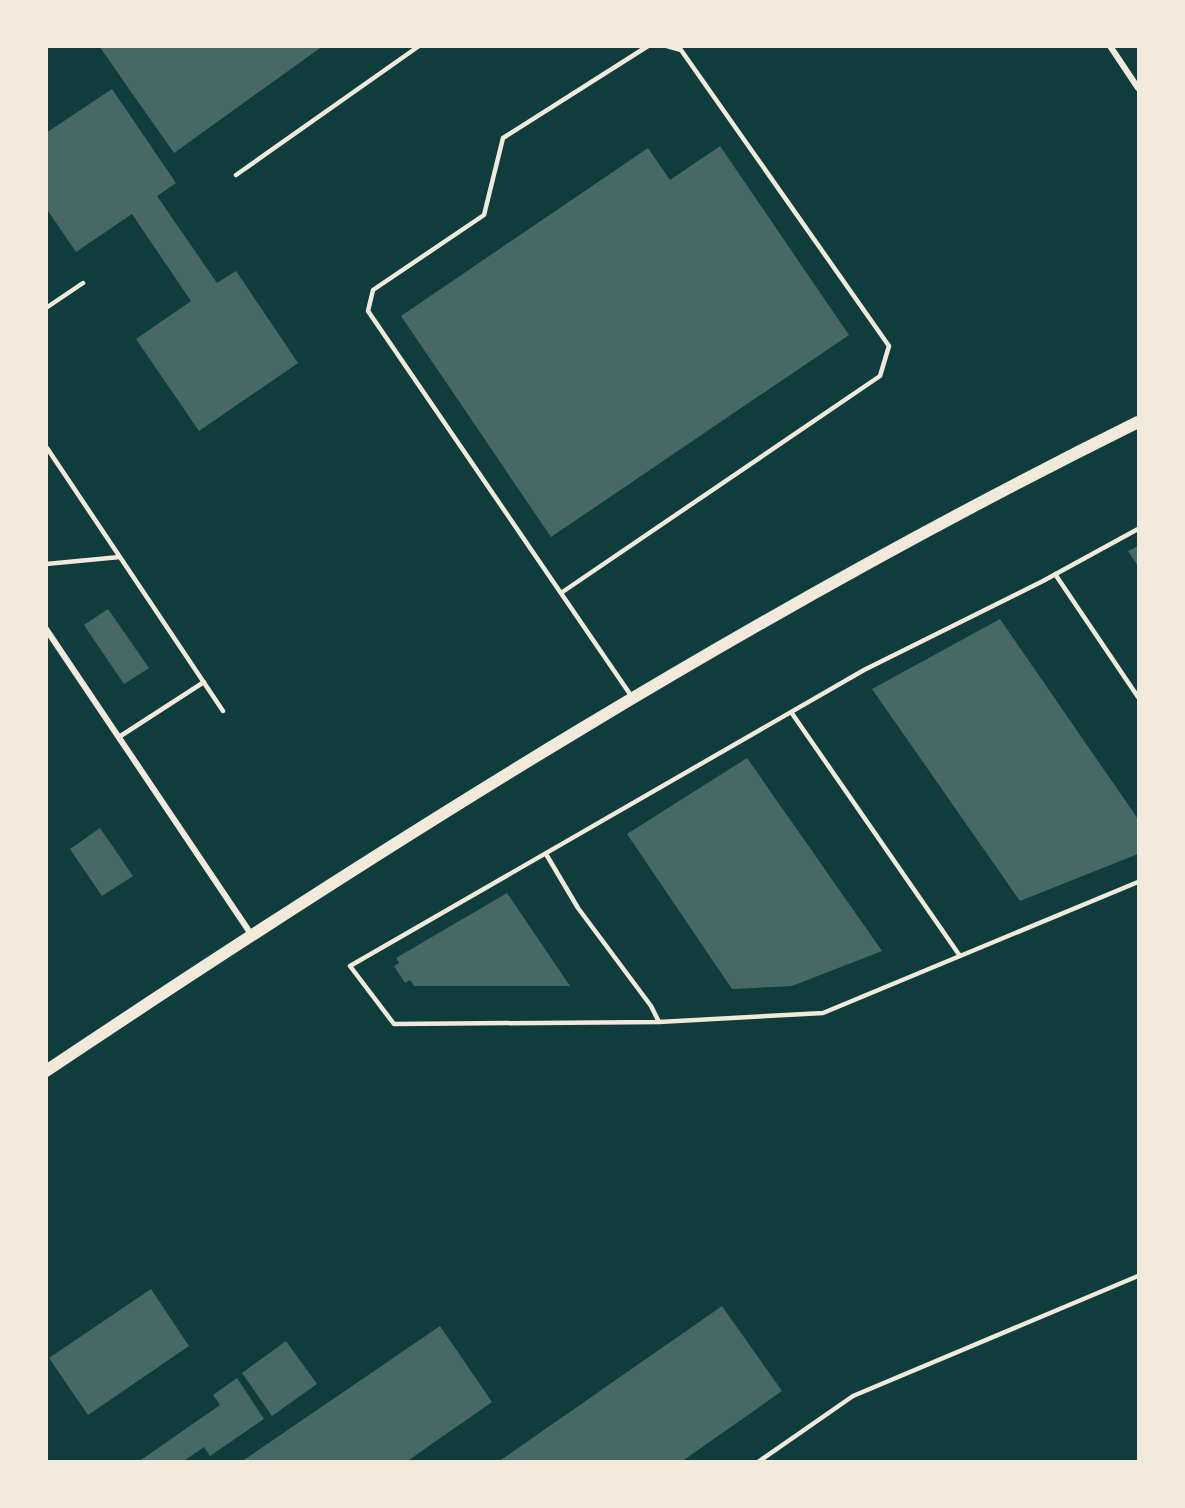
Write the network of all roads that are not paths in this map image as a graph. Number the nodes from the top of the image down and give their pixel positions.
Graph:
1 (419, 46) edge
2 (648, 46) edge
3 (667, 46) edge
4 (1110, 46) edge
5 (1138, 88) edge
6 (236, 175) dead end
7 (83, 283) dead end
8 (46, 308) edge
9 (1138, 422) edge
10 (47, 448) edge
11 (1138, 529) edge
12 (120, 557) junction
13 (46, 564) edge
14 (1055, 574) junction
15 (561, 593) junction
16 (46, 629) edge
17 (204, 682) junction
18 (632, 697) junction
19 (1138, 697) edge
20 (223, 711) dead end
21 (791, 712) junction
22 (119, 738) junction
23 (546, 854) junction
24 (1138, 882) edge
25 (251, 934) junction
26 (960, 956) junction
27 (659, 1022) junction
28 (46, 1071) edge
29 (1138, 1276) edge
30 (758, 1461) edge

1 - 6 lane
2 - 15 lane
3 - 15 lane
4 - 5 street
7 - 8 lane
9 - 18 main road
10 - 12 lane
11 - 14 lane
12 - 13 lane
12 - 17 lane
14 - 19 lane
14 - 21 lane
15 - 18 lane
16 - 22 street
17 - 20 lane
17 - 22 lane
18 - 25 main road
21 - 23 lane
21 - 26 lane
22 - 25 street
23 - 27 lane
23 - 27 lane
24 - 26 lane
25 - 28 main road
26 - 27 lane
29 - 30 lane

